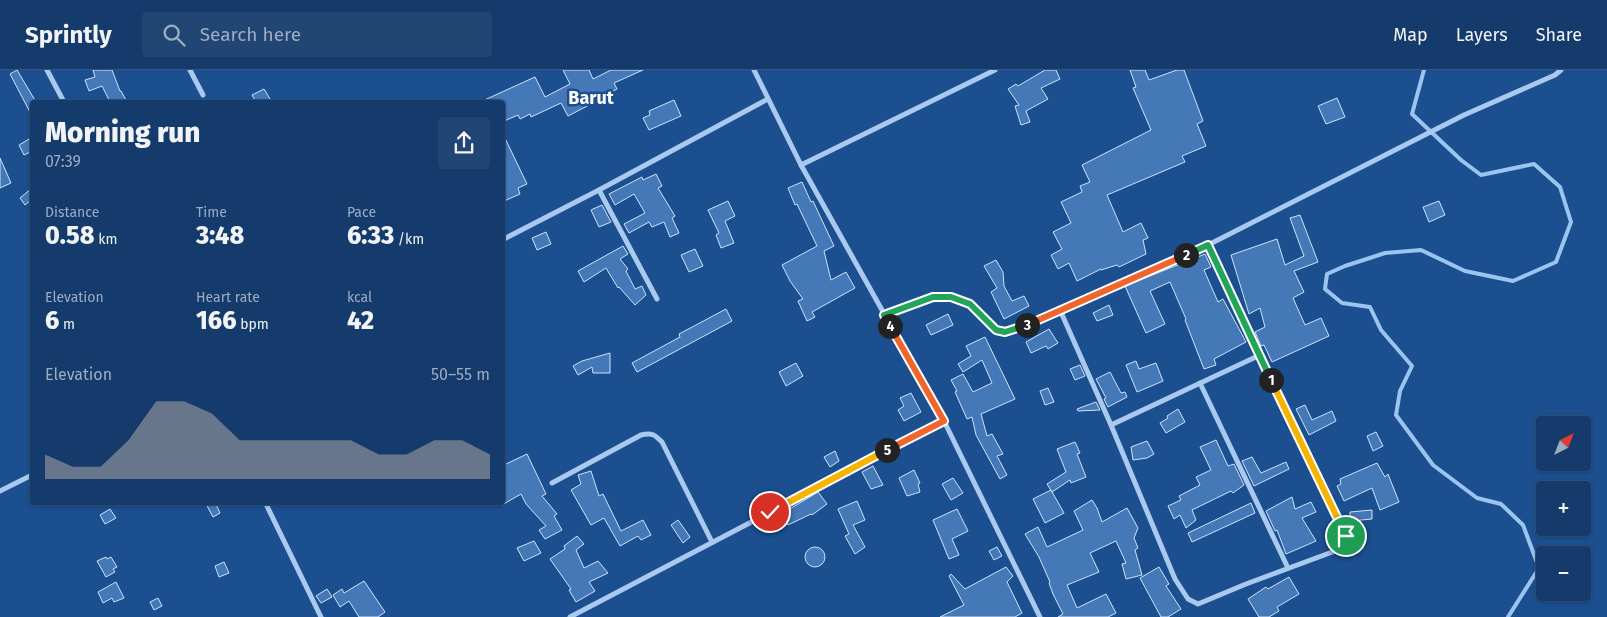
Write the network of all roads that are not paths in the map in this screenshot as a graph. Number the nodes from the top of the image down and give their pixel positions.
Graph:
1 (47, 70) edge
2 (190, 70) edge
3 (754, 70) edge
4 (995, 70) edge
5 (1561, 70) edge
6 (202, 95) dead end
7 (768, 99) junction
8 (63, 100) edge
9 (801, 165) junction
10 (599, 190) junction
11 (505, 238) edge
12 (1208, 245) junction
13 (657, 299) dead end
14 (1060, 310) junction
15 (884, 315) junction
16 (1260, 355) junction
17 (1200, 383) junction
18 (944, 421) junction
19 (1111, 426) junction
20 (30, 476) edge
21 (552, 483) dead end
22 (0, 491) edge
23 (266, 505) edge
24 (712, 542) junction
25 (1288, 568) junction
26 (322, 617) edge
27 (570, 617) edge
28 (1040, 617) edge

1 - 8 street
2 - 6 street
3 - 7 street
4 - 9 street
5 - 12 street
7 - 9 street
7 - 10 street
9 - 15 street
10 - 11 street
10 - 13 street
12 - 14 street
12 - 16 street
14 - 15 street
14 - 19 street
15 - 18 street
16 - 17 street
16 - 25 street
17 - 19 street
17 - 25 street
18 - 24 street
18 - 28 street
19 - 25 street
20 - 22 street
21 - 24 street
23 - 26 street
24 - 27 street

